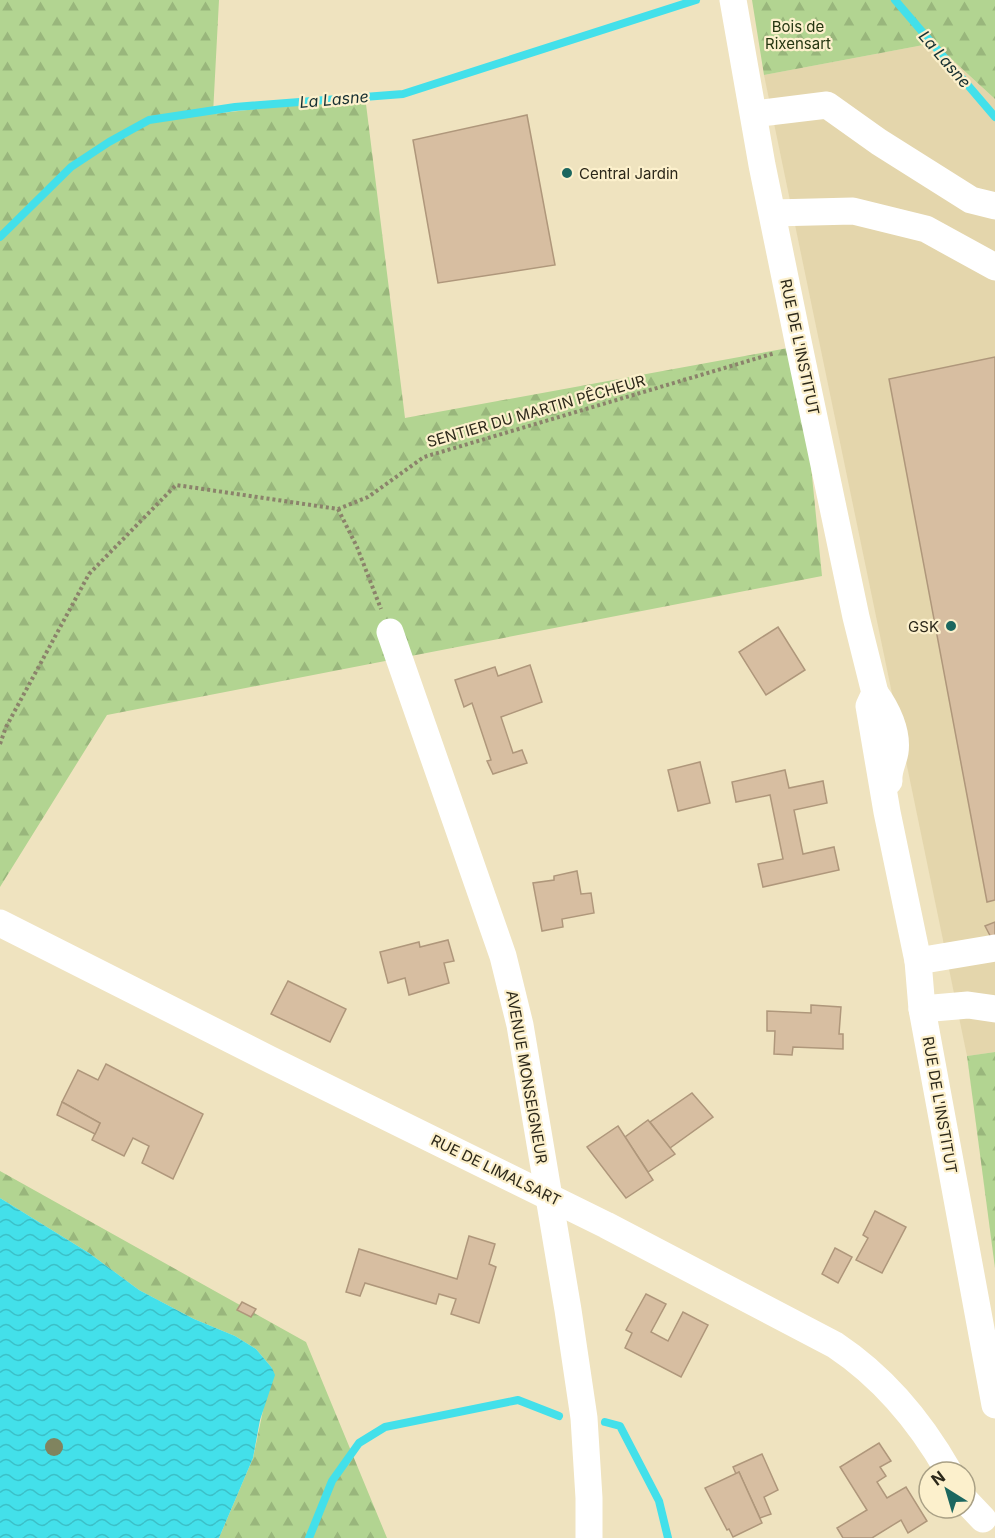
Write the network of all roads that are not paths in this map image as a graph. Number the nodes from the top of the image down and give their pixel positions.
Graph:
1 (733, 0) edge
2 (754, 114) junction
3 (995, 206) edge
4 (773, 213) junction
5 (995, 267) edge
6 (390, 632) road end
7 (0, 923) edge
8 (995, 948) edge
9 (918, 961) junction
10 (922, 1009) junction
11 (995, 1009) edge
12 (548, 1196) junction
13 (995, 1405) edge
14 (942, 1460) edge
15 (589, 1538) edge

1 - 2 street, RUE DE L'INSTITUT
2 - 3 street
2 - 4 street, RUE DE L'INSTITUT
4 - 5 street
4 - 9 street, RUE DE L'INSTITUT
6 - 12 street, AVENUE MONSEIGNEUR
7 - 12 street, RUE DE LIMALSART
8 - 9 street
9 - 10 street, RUE DE L'INSTITUT
10 - 11 street
10 - 13 street, RUE DE L'INSTITUT
12 - 14 street, RUE DE LIMALSART
12 - 15 street, AVENUE MONSEIGNEUR

